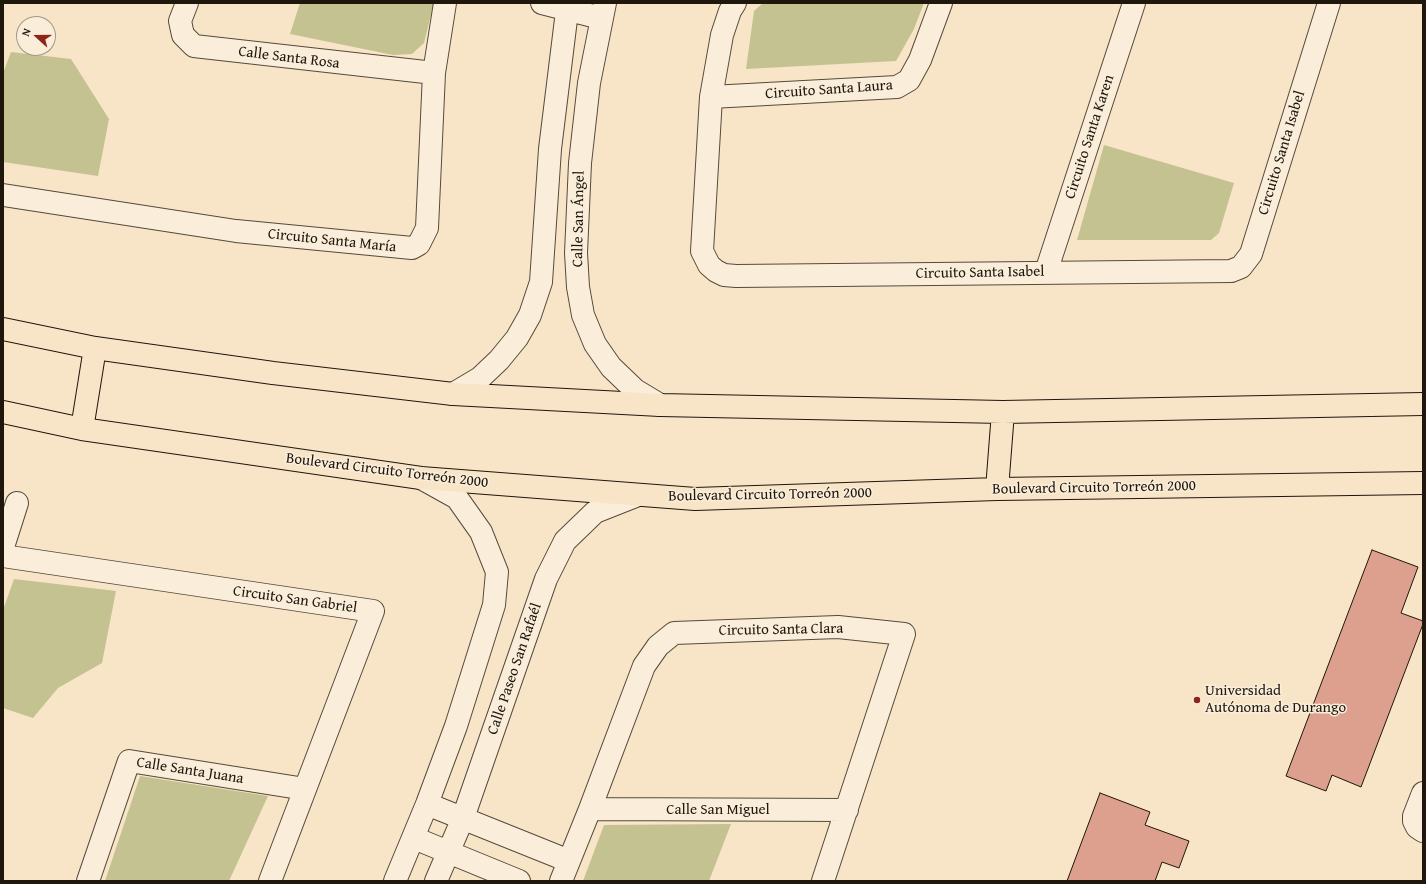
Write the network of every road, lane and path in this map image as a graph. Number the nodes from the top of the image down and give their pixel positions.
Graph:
1 (187, 3) edge
2 (445, 3) edge
3 (542, 3) edge
4 (735, 3) edge
5 (941, 3) edge
6 (1134, 3) edge
7 (1329, 3) edge
8 (568, 6) edge
9 (603, 10) edge
10 (434, 73) junction
11 (712, 97) junction
12 (3, 195) edge
13 (1046, 272) junction
14 (3, 329) edge
15 (95, 348) junction
16 (453, 394) junction
17 (1423, 404) edge
18 (660, 405) junction
19 (3, 412) edge
20 (1003, 412) junction
21 (82, 429) junction
22 (421, 478) junction
23 (1423, 483) edge
24 (997, 489) junction
25 (638, 495) junction
26 (17, 503) dead end
27 (3, 547) edge
28 (3, 556) edge
29 (305, 789) junction
30 (1423, 793) edge
31 (427, 804) junction
32 (590, 810) junction
33 (847, 810) junction
34 (463, 818) junction
35 (1423, 831) edge
36 (414, 838) junction
37 (448, 852) junction
38 (569, 861) junction
39 (88, 881) edge
40 (270, 881) edge
41 (395, 881) edge
42 (436, 881) edge
43 (519, 881) edge
44 (561, 881) edge
45 (823, 881) edge

1 - 10 street, Calle Santa Rosa
2 - 10 street, Circuito Santa María
3 - 8 street
4 - 11 street, Circuito Santa Isabel
5 - 11 street, Circuito Santa Laura
6 - 13 street, Circuito Santa Karen
7 - 13 street, Circuito Santa Isabel
8 - 9 street
8 - 16 street, Calle San Ángel
9 - 18 street, Calle San Ángel
10 - 12 street, Circuito Santa María
11 - 13 street, Circuito Santa Isabel
14 - 15 main road
15 - 16 main road
15 - 21 main road
16 - 18 main road
17 - 20 main road
18 - 20 main road
19 - 21 main road, Boulevard Circuito Torreón 2000
20 - 24 main road
21 - 22 main road, Boulevard Circuito Torreón 2000
22 - 25 main road, Boulevard Circuito Torreón 2000
22 - 31 street
23 - 24 main road, Boulevard Circuito Torreón 2000
24 - 25 main road, Boulevard Circuito Torreón 2000
25 - 34 street, Calle Paseo San Rafaél
26 - 27 street
28 - 29 street, Circuito San Gabriel
29 - 39 street, Calle Santa Juana
29 - 40 street, Circuito San Gabriel
30 - 35 street
31 - 34 street
31 - 36 street
32 - 33 street, Calle San Miguel
32 - 33 street, Circuito Santa Clara
32 - 38 street, Circuito Santa Clara
33 - 45 street, Circuito Santa Clara
34 - 37 street, Calle Paseo San Rafaél
34 - 38 street
36 - 37 street
36 - 41 street
37 - 42 street, Calle Paseo San Rafaél
37 - 43 street
38 - 44 street, Circuito Santa Clara

